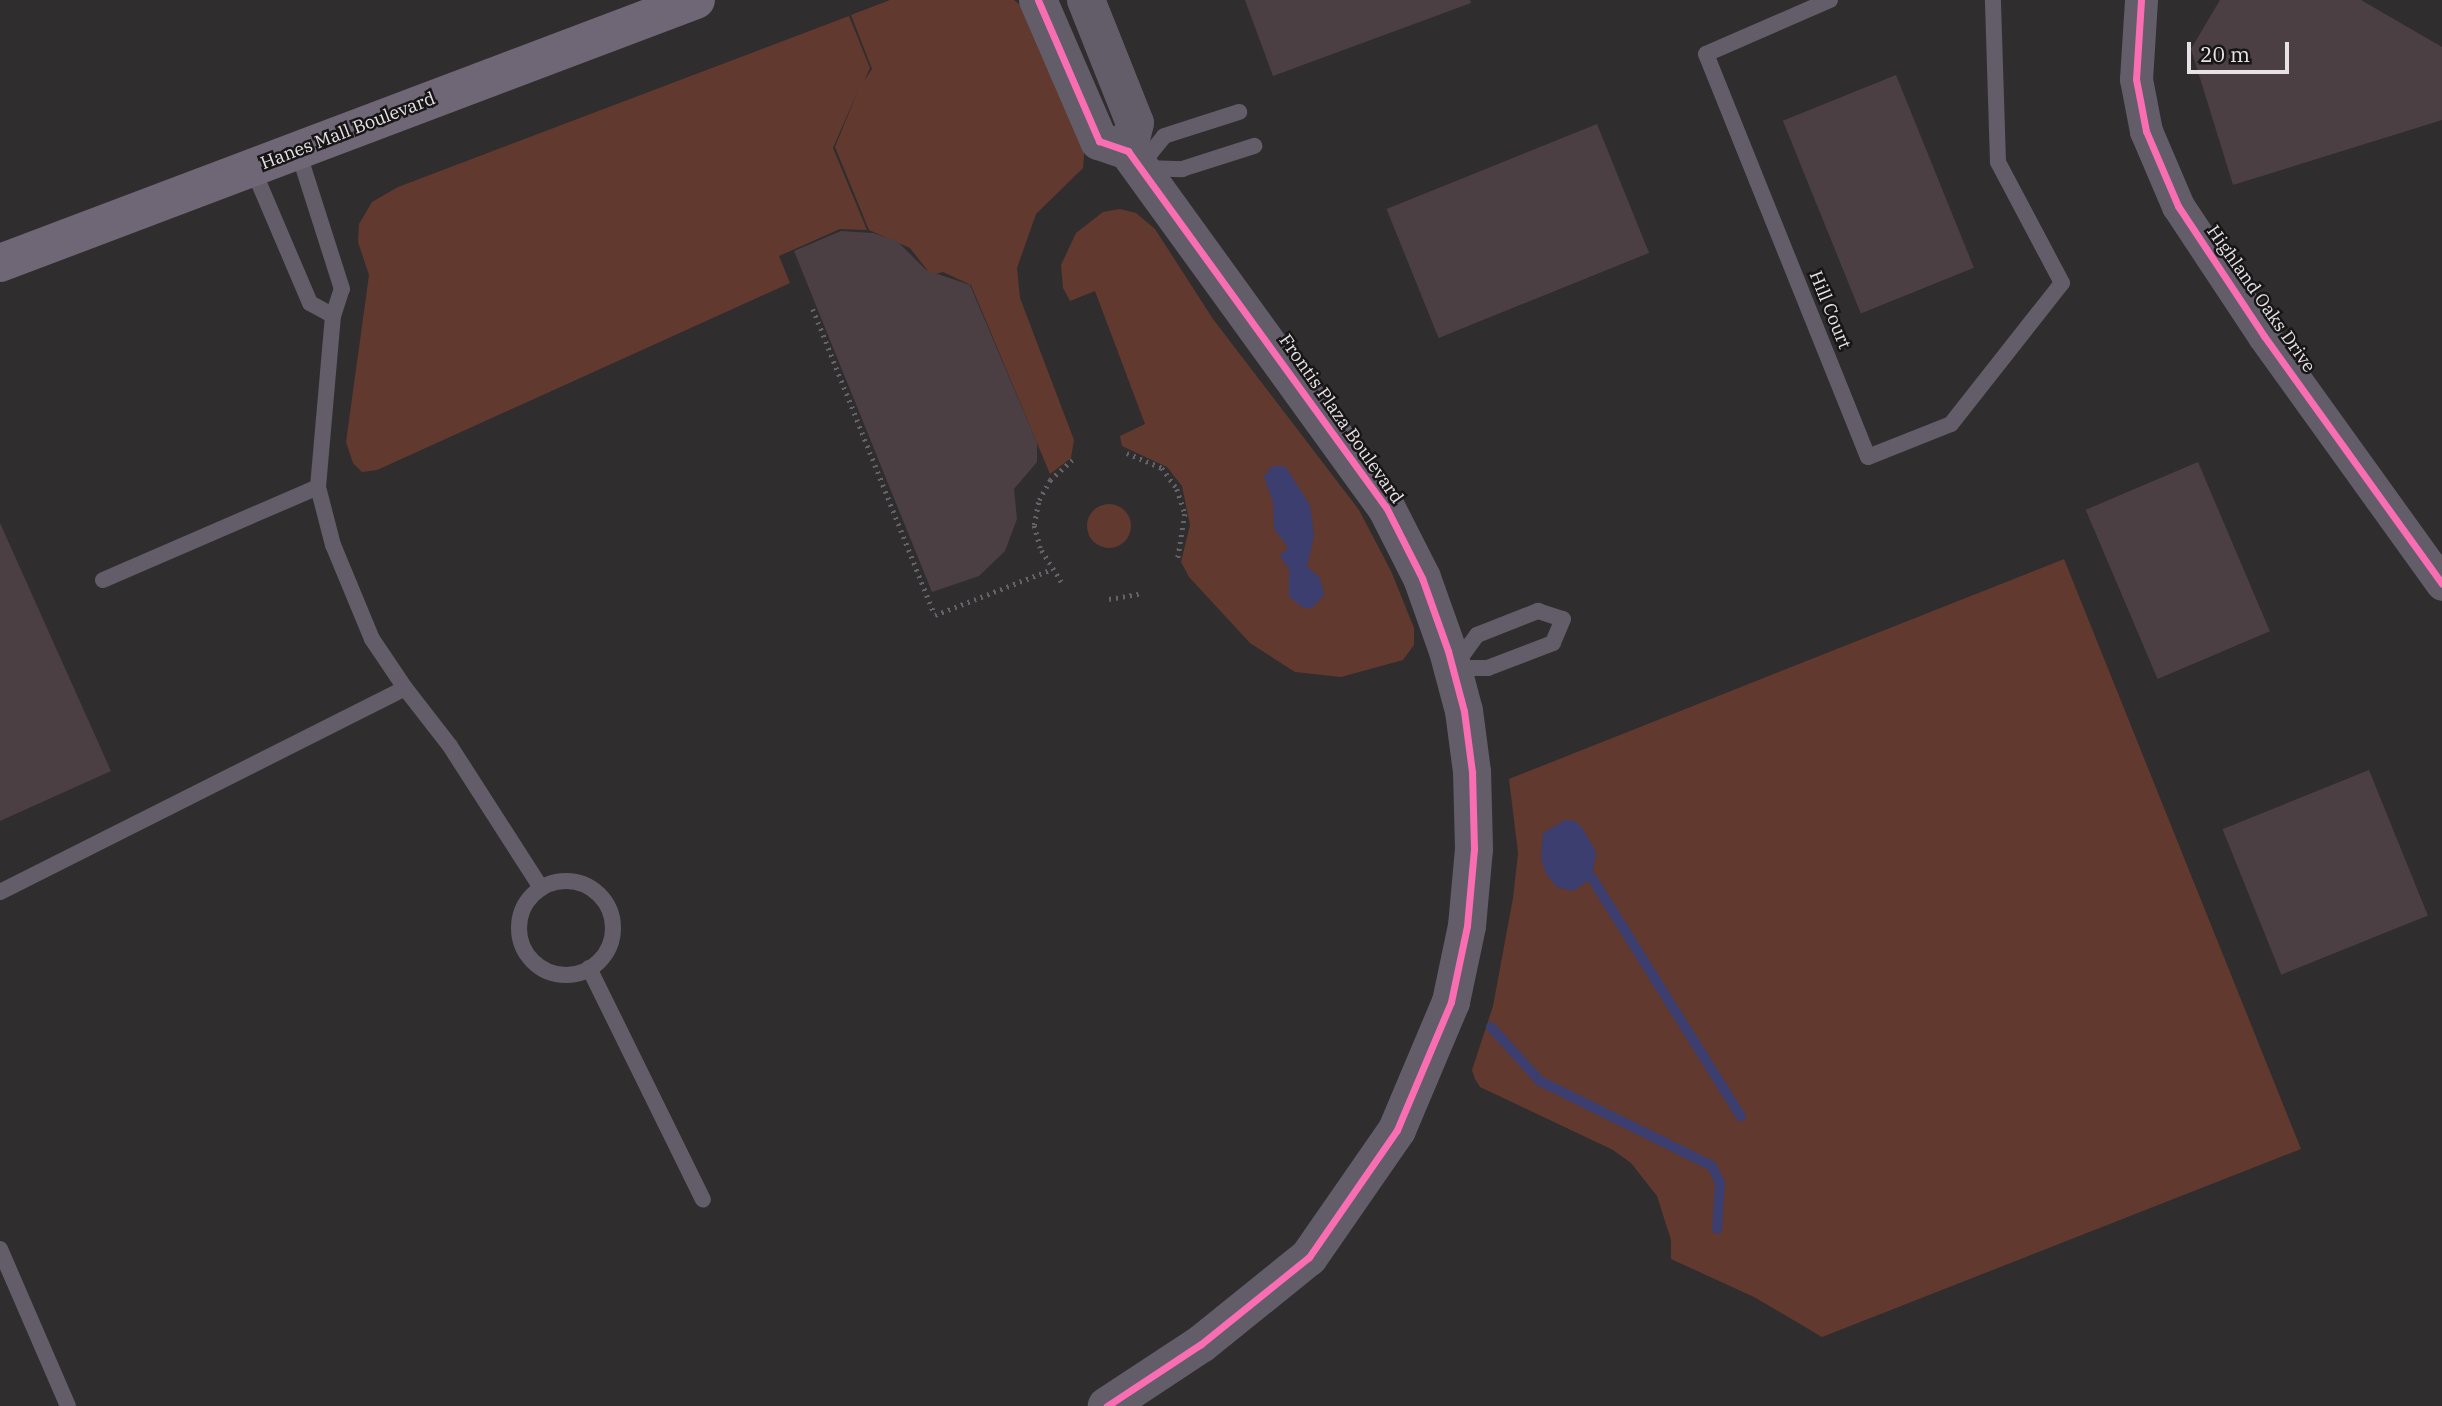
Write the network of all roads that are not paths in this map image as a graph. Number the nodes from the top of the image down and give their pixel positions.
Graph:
1 (696, 0) edge
2 (1038, 0) edge
3 (1086, 0) edge
4 (1830, 0) edge
5 (1993, 0) edge
6 (2141, 0) edge
7 (1239, 112) dead end
8 (1254, 146) dead end
9 (297, 150) junction
10 (1133, 159) junction
11 (253, 167) junction
12 (0, 263) edge
13 (332, 316) junction
14 (318, 487) junction
15 (103, 580) dead end
16 (2442, 584) edge
17 (1453, 667) junction
18 (405, 688) junction
19 (541, 888) junction
20 (0, 892) edge
21 (589, 968) junction
22 (703, 1200) dead end
23 (0, 1249) edge
24 (68, 1406) edge
25 (1107, 1406) edge

1 - 9 main road, Hanes Mall Boulevard
2 - 10 street, Frontis Plaza Boulevard
3 - 10 street
4 - 5 lane, Hill Court
6 - 16 street, Highland Oaks Drive
7 - 10 lane
8 - 10 lane
9 - 11 main road, Hanes Mall Boulevard
9 - 13 lane
10 - 17 street, Frontis Plaza Boulevard
11 - 12 main road, Hanes Mall Boulevard
11 - 13 lane
13 - 14 lane
14 - 15 lane
14 - 18 lane
17 - 17 lane
17 - 25 street, Frontis Plaza Boulevard
18 - 19 lane
18 - 20 lane
19 - 21 lane
19 - 21 lane
21 - 22 lane
23 - 24 lane

